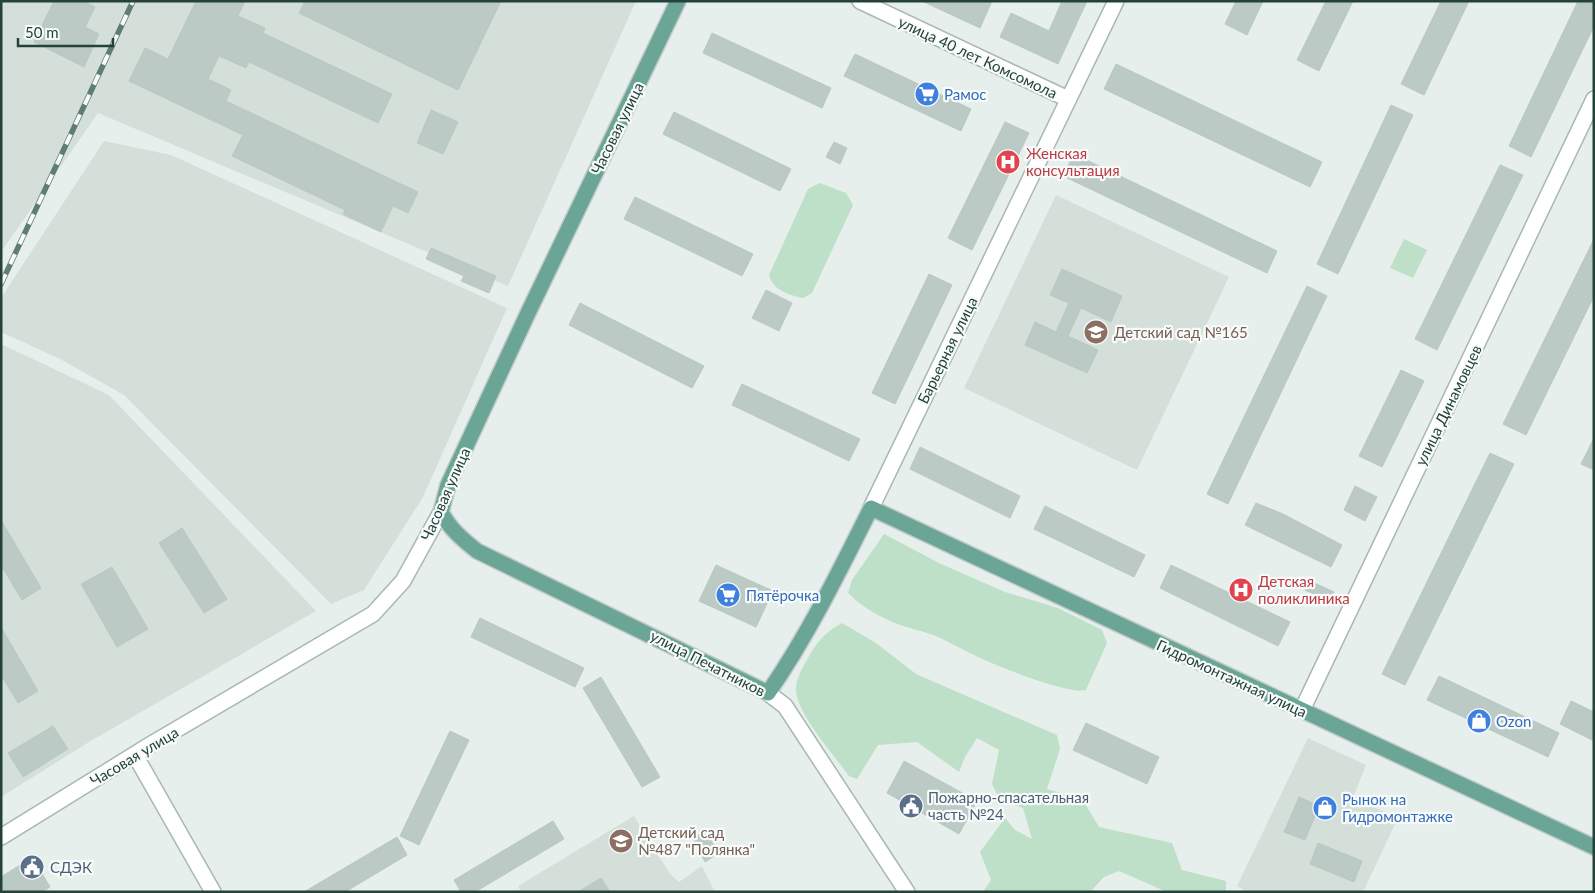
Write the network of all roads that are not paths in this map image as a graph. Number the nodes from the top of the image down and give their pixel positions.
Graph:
1 (678, 1) edge
2 (860, 1) edge
3 (1116, 1) edge
4 (1594, 99) edge
5 (1068, 100) junction
6 (871, 508) junction
7 (441, 512) junction
8 (768, 693) junction
9 (1302, 710) junction
10 (135, 755) junction
11 (1, 837) edge
12 (1594, 848) edge
13 (213, 892) edge
14 (907, 892) edge

1 - 7 main road, Часовая улица
2 - 5 street, улица 40 лет Комсомола
3 - 5 street, Барьерная улица
4 - 9 street, улица Динамовцев
5 - 6 street, Барьерная улица
6 - 8 main road, Барьерная улица
6 - 9 main road, Гидромонтажная улица
7 - 8 main road, улица Печатников
7 - 10 street, Часовая улица
8 - 14 street, улица Печатников
9 - 12 main road, Гидромонтажная улица
10 - 11 street, Часовая улица
10 - 13 street

